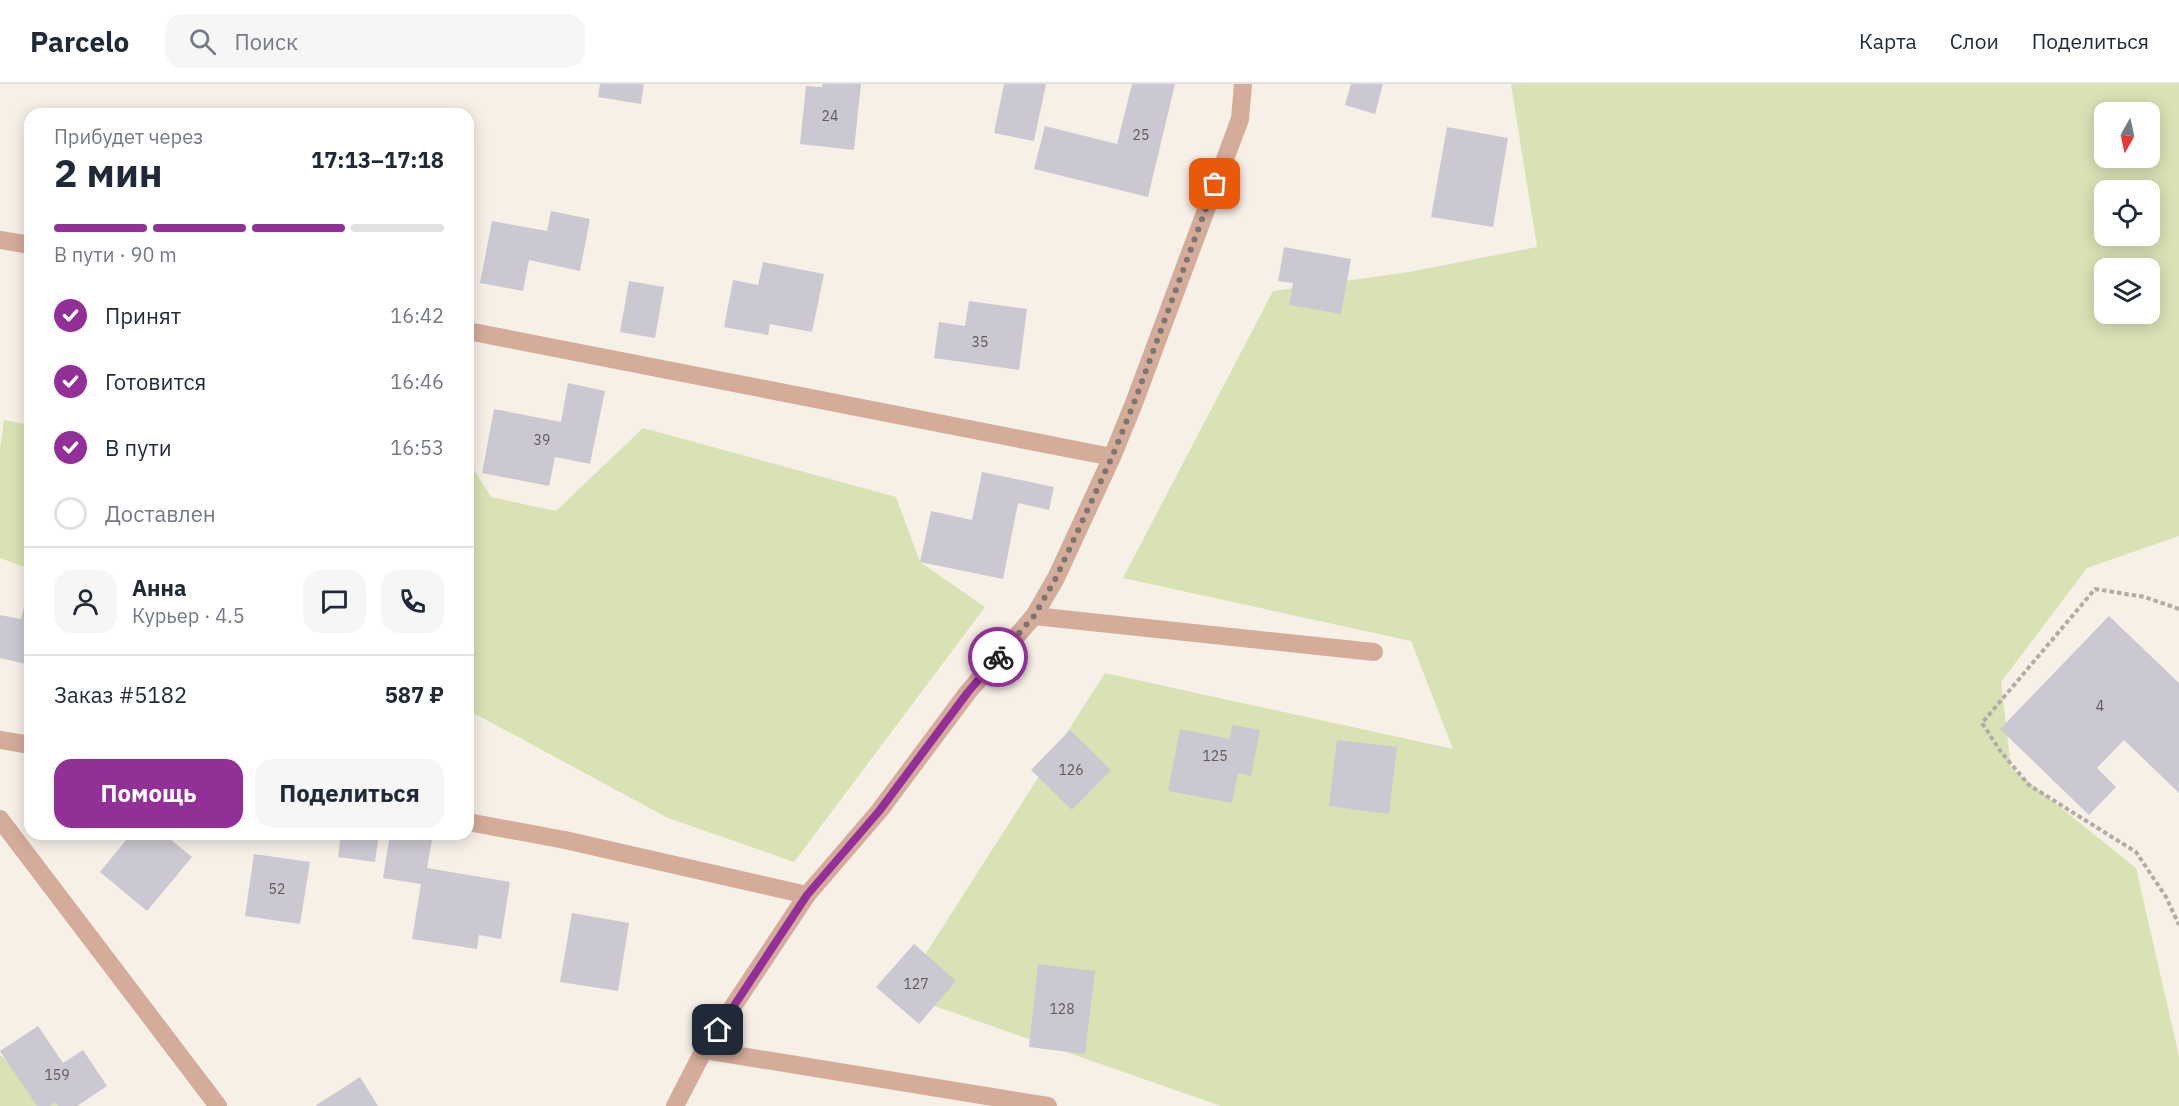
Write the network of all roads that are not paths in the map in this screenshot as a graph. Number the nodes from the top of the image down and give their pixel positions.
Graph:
1 (1243, 84) edge
2 (0, 240) edge
3 (24, 244) edge
4 (474, 332) edge
5 (1112, 457) junction
6 (1034, 616) junction
7 (1374, 652) dead end
8 (0, 740) edge
9 (24, 744) edge
10 (0, 819) edge
11 (474, 823) edge
12 (807, 895) junction
13 (704, 1050) junction
14 (218, 1106) edge
15 (675, 1106) edge
16 (1048, 1106) edge

1 - 5 street
2 - 3 street
4 - 5 street
5 - 6 street
6 - 7 street
6 - 12 street
8 - 9 street
10 - 14 street
11 - 12 street
12 - 13 street
13 - 15 street
13 - 16 street

